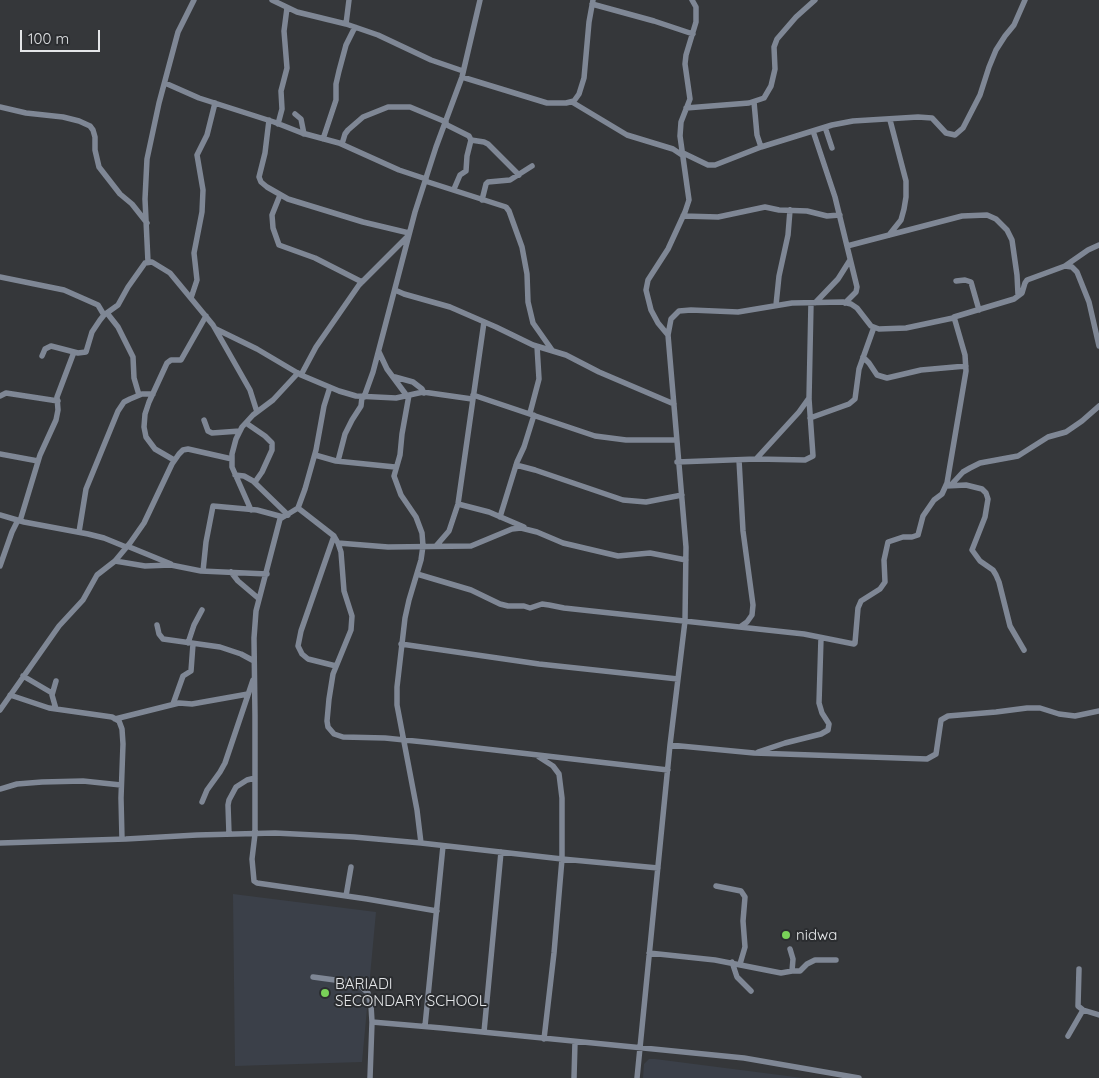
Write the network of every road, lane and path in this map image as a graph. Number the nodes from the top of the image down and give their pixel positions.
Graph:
1 (194, 0) edge
2 (272, 0) edge
3 (349, 0) edge
4 (480, 0) edge
5 (692, 0) edge
6 (814, 0) edge
7 (1025, 0) edge
8 (592, 2) edge
9 (287, 8) junction
10 (346, 24) junction
11 (355, 27) junction
12 (693, 34) junction
13 (462, 74) junction
14 (165, 84) junction
15 (572, 102) junction
16 (754, 102) junction
17 (215, 103) junction
18 (0, 107) edge
19 (686, 108) junction
20 (295, 114) dead end
21 (269, 120) junction
22 (890, 120) junction
23 (446, 123) junction
24 (278, 124) junction
25 (826, 127) junction
26 (813, 131) junction
27 (304, 134) junction
28 (324, 139) junction
29 (471, 140) junction
30 (342, 144) junction
31 (761, 147) junction
32 (832, 148) dead end
33 (682, 153) junction
34 (532, 166) dead end
35 (519, 175) junction
36 (426, 180) junction
37 (454, 189) junction
38 (280, 195) junction
39 (482, 200) junction
40 (790, 210) junction
41 (840, 215) junction
42 (683, 216) junction
43 (147, 222) junction
44 (409, 234) junction
45 (889, 236) junction
46 (1099, 245) edge
47 (847, 246) junction
48 (850, 260) junction
49 (148, 262) junction
50 (1065, 266) junction
51 (0, 277) edge
52 (956, 281) dead end
53 (362, 282) junction
54 (395, 290) junction
55 (1018, 297) junction
56 (191, 298) junction
57 (813, 303) junction
58 (845, 303) junction
59 (776, 305) junction
60 (979, 310) junction
61 (106, 314) junction
62 (1096, 314) edge
63 (206, 316) junction
64 (953, 318) junction
65 (484, 322) junction
66 (874, 327) junction
67 (215, 328) junction
68 (668, 335) junction
69 (538, 346) junction
70 (1099, 346) edge
71 (552, 350) junction
72 (74, 352) junction
73 (378, 352) junction
74 (42, 356) dead end
75 (863, 358) junction
76 (966, 366) junction
77 (300, 374) junction
78 (395, 377) junction
79 (330, 387) junction
80 (424, 393) junction
81 (153, 394) junction
82 (139, 395) junction
83 (0, 396) edge
84 (408, 396) junction
85 (363, 397) junction
86 (472, 397) junction
87 (809, 398) junction
88 (58, 401) junction
89 (674, 404) junction
90 (1099, 406) edge
91 (257, 412) junction
92 (532, 414) junction
93 (810, 418) junction
94 (204, 420) dead end
95 (246, 422) junction
96 (240, 432) junction
97 (676, 440) junction
98 (0, 454) edge
99 (315, 455) junction
100 (232, 459) junction
101 (756, 459) junction
102 (174, 460) junction
103 (739, 460) junction
104 (38, 461) junction
105 (338, 461) junction
106 (677, 462) junction
107 (516, 465) junction
108 (395, 467) junction
109 (235, 475) junction
110 (255, 482) junction
111 (949, 486) junction
112 (682, 495) junction
113 (458, 504) junction
114 (298, 508) junction
115 (251, 510) junction
116 (0, 515) edge
117 (286, 516) junction
118 (500, 517) junction
119 (19, 521) junction
120 (79, 532) junction
121 (537, 532) junction
122 (334, 536) junction
123 (338, 543) junction
124 (423, 546) junction
125 (436, 546) junction
126 (126, 547) junction
127 (686, 560) junction
128 (114, 561) junction
129 (0, 566) edge
130 (175, 566) junction
131 (203, 571) junction
132 (231, 572) junction
133 (266, 574) junction
134 (417, 574) junction
135 (258, 598) junction
136 (202, 610) dead end
137 (685, 620) junction
138 (157, 625) dead end
139 (740, 627) junction
140 (821, 638) junction
141 (190, 643) junction
142 (401, 644) junction
143 (1024, 650) dead end
144 (254, 662) junction
145 (336, 666) junction
146 (23, 676) junction
147 (254, 679) junction
148 (678, 679) junction
149 (56, 681) dead end
150 (178, 690) junction
151 (52, 693) junction
152 (248, 694) junction
153 (10, 695) junction
154 (186, 703) junction
155 (173, 704) junction
156 (56, 709) junction
157 (0, 710) edge
158 (1099, 711) edge
159 (115, 719) junction
160 (403, 740) junction
161 (670, 745) junction
162 (754, 753) junction
163 (537, 756) junction
164 (668, 770) junction
165 (255, 778) junction
166 (121, 784) junction
167 (0, 789) edge
168 (202, 802) dead end
169 (229, 834) junction
170 (255, 834) junction
171 (122, 839) junction
172 (0, 843) edge
173 (421, 843) junction
174 (444, 846) junction
175 (502, 852) junction
176 (562, 859) junction
177 (351, 867) dead end
178 (658, 868) junction
179 (716, 886) dead end
180 (346, 896) junction
181 (437, 911) junction
182 (790, 948) dead end
183 (649, 953) junction
184 (836, 960) dead end
185 (732, 962) junction
186 (740, 964) junction
187 (1079, 969) dead end
188 (792, 971) junction
189 (313, 977) dead end
190 (751, 991) dead end
191 (1083, 1010) junction
192 (1099, 1015) edge
193 (372, 1022) junction
194 (425, 1026) junction
195 (484, 1032) junction
196 (1068, 1036) dead end
197 (544, 1038) junction
198 (575, 1042) junction
199 (640, 1048) junction
200 (370, 1078) edge
201 (574, 1078) edge
202 (637, 1078) edge
203 (860, 1078) edge

1 - 14 street
2 - 9 street
3 - 10 street
4 - 13 street
5 - 12 street
6 - 16 street
7 - 22 street
8 - 12 street
8 - 15 street
9 - 10 street
9 - 24 street
10 - 11 street
11 - 13 street
11 - 28 street
12 - 19 street
13 - 15 street
13 - 23 street
14 - 17 street
14 - 43 street
15 - 33 street
16 - 19 street
16 - 31 street
17 - 21 street
17 - 56 street
18 - 43 street
19 - 33 street
20 - 27 street
21 - 24 street
21 - 38 street
22 - 25 street
22 - 45 street
23 - 29 street
23 - 30 street
23 - 36 street
24 - 27 street
25 - 26 street
25 - 32 street
26 - 31 street
26 - 41 street
27 - 28 street
28 - 30 street
29 - 35 street
29 - 37 street
30 - 36 street
31 - 33 street
33 - 42 street
34 - 35 street
35 - 39 street
36 - 37 street
36 - 44 street
37 - 39 street
38 - 44 street
38 - 53 street
39 - 71 street
40 - 41 street
40 - 42 street
40 - 59 street
41 - 47 street
42 - 68 street
43 - 49 street
44 - 53 street
44 - 54 street
45 - 47 street
45 - 55 street
46 - 50 street
47 - 48 street
48 - 57 street
48 - 58 street
49 - 56 street
49 - 61 street
50 - 55 street
50 - 62 street
51 - 61 street
52 - 60 street
53 - 77 street
54 - 65 street
54 - 73 street
55 - 60 street
56 - 63 street
57 - 58 street
57 - 59 street
57 - 87 street
58 - 66 street
59 - 68 street
60 - 64 street
61 - 72 street
61 - 82 street
62 - 70 street
63 - 67 street
63 - 81 street
64 - 66 street
64 - 76 street
65 - 69 street
65 - 86 street
66 - 75 street
67 - 77 street
67 - 91 street
68 - 89 street
69 - 71 street
69 - 92 street
71 - 89 street
72 - 74 street
72 - 88 street
73 - 78 street
73 - 85 street
75 - 76 street
75 - 93 street
76 - 111 street
77 - 79 street
77 - 91 street
78 - 80 street
78 - 84 street
79 - 85 street
79 - 99 street
80 - 84 street
80 - 86 street
81 - 82 street
81 - 102 street
82 - 120 street
83 - 88 street
84 - 85 street
84 - 108 street
85 - 105 street
86 - 92 street
86 - 113 street
87 - 93 street
87 - 101 street
88 - 104 street
89 - 97 street
90 - 111 street
91 - 95 street
92 - 97 street
92 - 107 street
93 - 101 street
94 - 96 street
95 - 96 street
95 - 110 street
96 - 100 street
97 - 106 street
98 - 104 street
99 - 105 street
99 - 114 street
100 - 102 street
100 - 109 street
101 - 103 street
102 - 126 street
103 - 106 street
103 - 139 street
104 - 119 street
105 - 108 street
106 - 112 street
107 - 112 street
107 - 118 street
108 - 124 street
109 - 110 street
109 - 115 street
110 - 117 street
111 - 140 street
111 - 143 street
112 - 127 street
113 - 118 street
113 - 125 street
114 - 117 street
114 - 122 street
115 - 117 street
115 - 131 street
116 - 119 street
117 - 133 street
118 - 121 street
119 - 120 street
119 - 129 street
120 - 126 street
121 - 125 street
121 - 127 street
122 - 123 street
122 - 145 street
123 - 124 street
123 - 145 street
124 - 125 street
124 - 134 street
126 - 128 street
126 - 130 street
127 - 137 street
128 - 130 street
128 - 146 street
130 - 131 street
131 - 132 street
132 - 133 street
132 - 135 street
133 - 135 street
134 - 137 street
134 - 142 street
135 - 144 street
136 - 141 street
137 - 139 street
137 - 148 street
138 - 141 street
139 - 140 street
140 - 162 street
141 - 144 street
141 - 150 street
142 - 148 street
142 - 160 street
144 - 147 street
145 - 160 street
146 - 151 street
146 - 153 street
147 - 152 street
147 - 165 street
148 - 161 street
149 - 151 street
150 - 154 street
150 - 155 street
151 - 156 street
152 - 154 street
152 - 168 street
153 - 156 street
153 - 157 street
154 - 155 street
155 - 159 street
156 - 159 street
158 - 162 street
159 - 166 street
160 - 163 street
160 - 173 street
161 - 162 street
161 - 164 street
163 - 164 street
163 - 176 street
164 - 178 street
165 - 169 street
165 - 170 street
166 - 167 street
166 - 171 street
169 - 170 street
169 - 171 street
170 - 173 street
170 - 180 street
171 - 172 street
173 - 174 street
174 - 175 street
174 - 181 street
175 - 176 street
175 - 195 street
176 - 178 street
176 - 197 street
177 - 180 street
178 - 183 street
179 - 186 street
180 - 181 street
181 - 194 street
182 - 188 street
183 - 185 street
183 - 199 street
184 - 188 street
185 - 186 street
185 - 190 street
186 - 188 street
187 - 191 street
189 - 193 street
191 - 192 street
191 - 196 street
193 - 194 street
193 - 200 street
194 - 195 street
195 - 197 street
197 - 198 street
198 - 199 street
198 - 201 street
199 - 202 street
199 - 203 street

